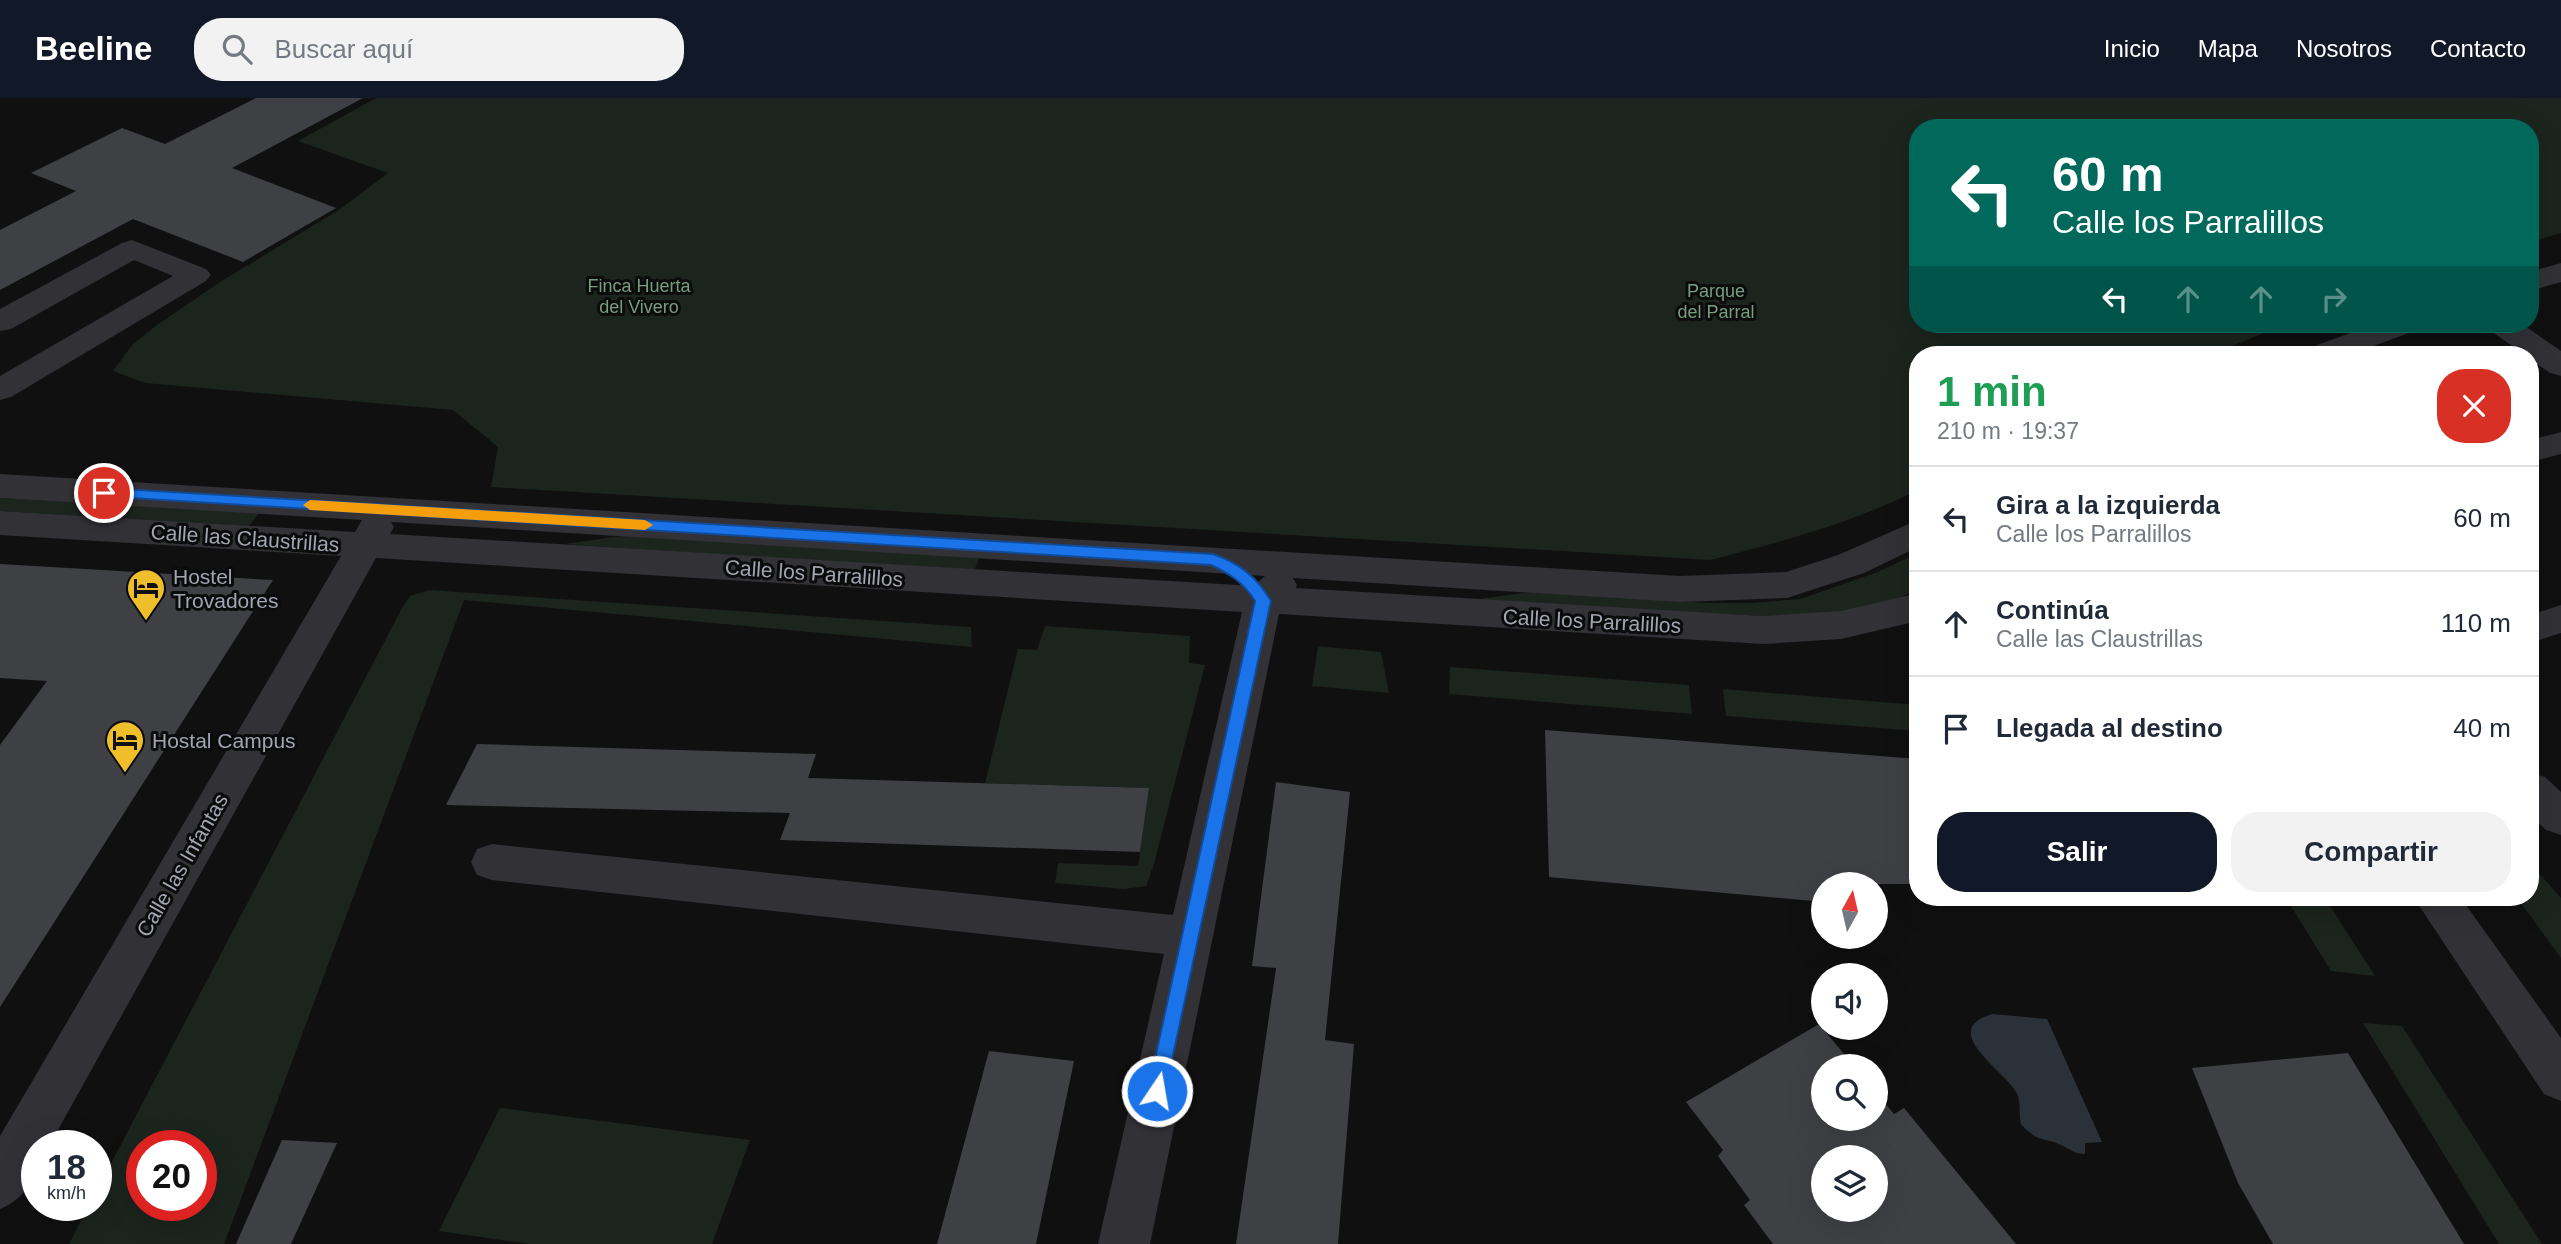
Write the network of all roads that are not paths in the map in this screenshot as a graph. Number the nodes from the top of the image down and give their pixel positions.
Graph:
1 (2561, 272) edge
2 (2539, 279) edge
3 (0, 322) edge
4 (2379, 333) edge
5 (2515, 333) edge
6 (2344, 346) edge
7 (2533, 346) edge
8 (2539, 350) edge
9 (2561, 366) edge
10 (0, 390) edge
11 (2561, 443) edge
12 (2539, 449) edge
13 (0, 486) edge
14 (386, 509) junction
15 (0, 523) edge
16 (682, 527) junction
17 (1909, 536) edge
18 (365, 546) junction
19 (1213, 560) junction
20 (1507, 580) junction
21 (1263, 601) junction
22 (1909, 609) edge
23 (2561, 619) edge
24 (2539, 626) edge
25 (2539, 797) edge
26 (2561, 818) edge
27 (492, 862) dead end
28 (2442, 906) edge
29 (1191, 937) junction
30 (2561, 1078) edge
31 (0, 1184) edge
32 (1124, 1244) edge

1 - 2 street
3 - 10 street
4 - 6 street
5 - 7 street
8 - 9 street
11 - 12 street
13 - 14 street, Calle las Claustrillas
14 - 16 street, Calle los Parralillos
14 - 18 street, Calle las Infantas
15 - 18 street, Calle las Claustrillas
16 - 18 street
16 - 19 street, Calle los Parralillos
17 - 20 street, Calle los Parralillos
18 - 21 street, Calle los Parralillos
18 - 31 street, Calle las Infantas
19 - 20 street, Calle los Parralillos
19 - 21 street, Calle los Parralillos
20 - 21 street, Calle los Parralillos
21 - 22 street, Calle los Parralillos
21 - 29 street
23 - 24 street
25 - 26 street
27 - 29 street
28 - 30 street
29 - 32 street

